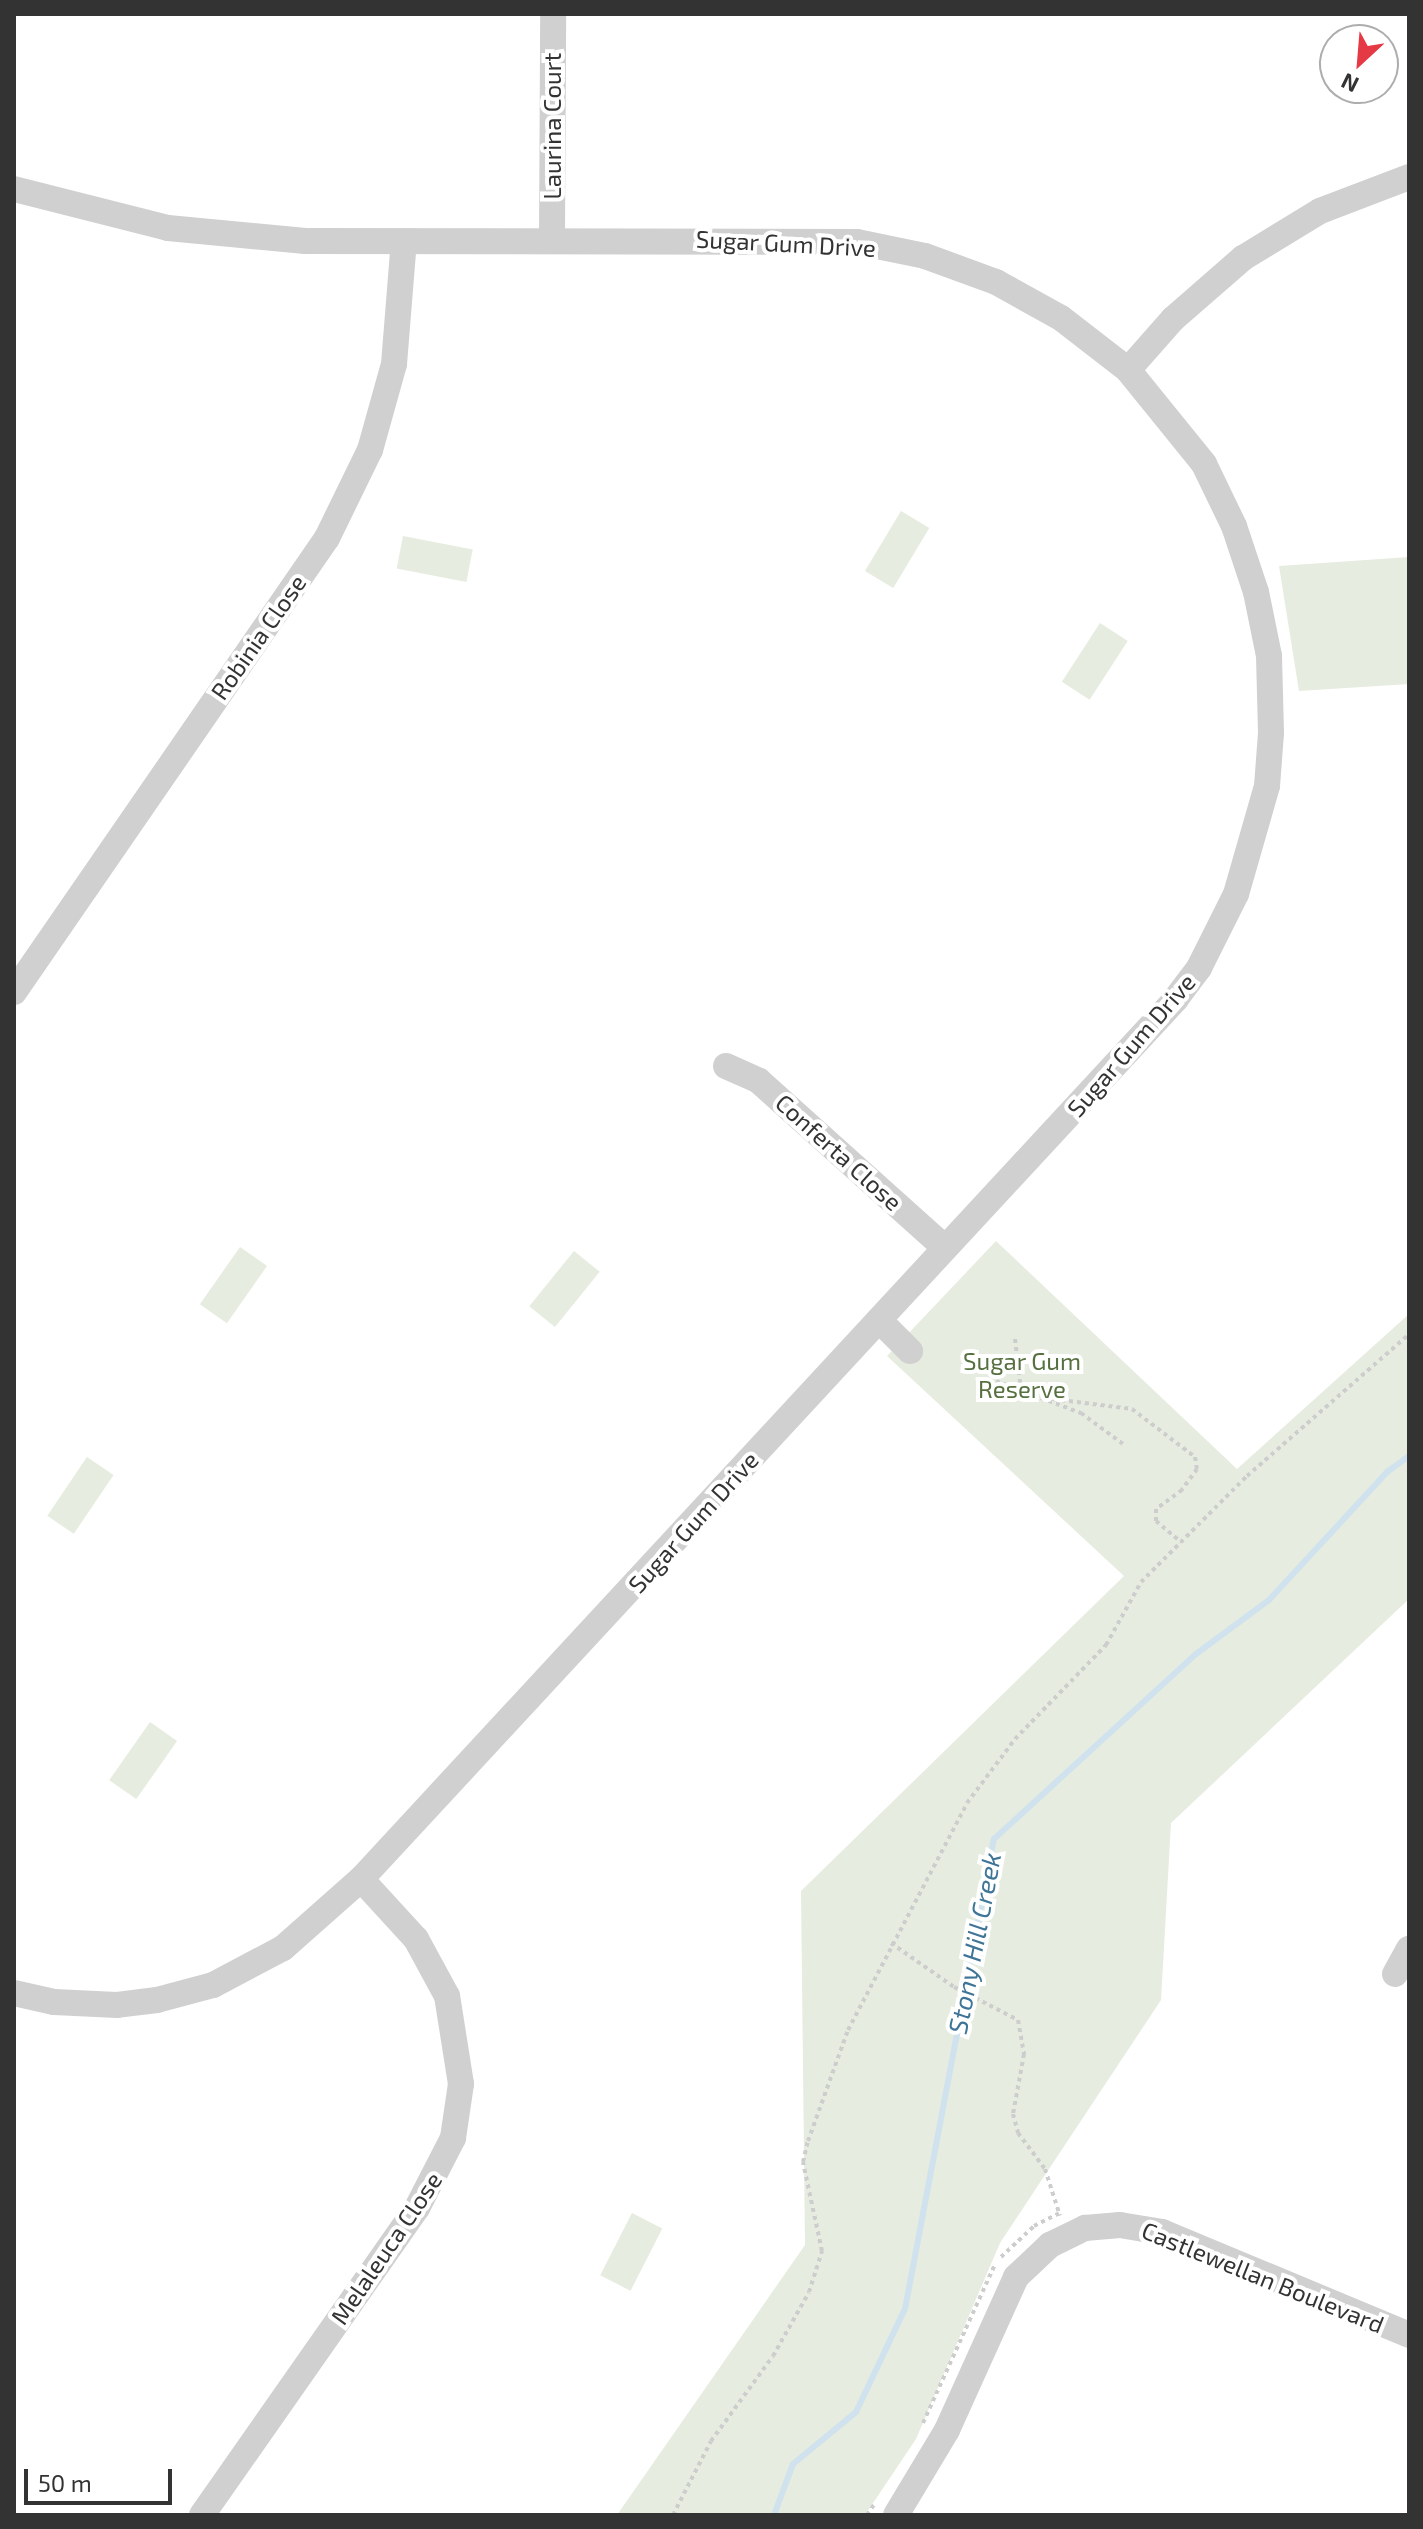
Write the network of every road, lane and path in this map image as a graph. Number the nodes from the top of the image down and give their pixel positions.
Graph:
1 (553, 14) edge
2 (1409, 177) edge
3 (14, 189) edge
4 (552, 238) junction
5 (404, 241) junction
6 (1128, 370) junction
7 (14, 992) edge
8 (726, 1066) dead end
9 (945, 1248) junction
10 (879, 1320) junction
11 (1409, 1334) edge
12 (1015, 1339) dead end
13 (910, 1351) dead end
14 (996, 1381) dead end
15 (1021, 1390) junction
16 (1045, 1398) junction
17 (1123, 1444) dead end
18 (1181, 1542) junction
19 (361, 1879) junction
20 (891, 1943) junction
21 (1409, 1949) edge
22 (1395, 1974) dead end
23 (14, 1993) edge
24 (1064, 2226) dead end
25 (1409, 2335) edge
26 (202, 2515) edge
27 (673, 2515) edge
28 (896, 2515) edge

1 - 4 street, Laurina Court
2 - 6 street
3 - 5 street, Sugar Gum Drive
4 - 5 street, Sugar Gum Drive
4 - 6 street, Sugar Gum Drive
5 - 7 street, Robinia Close
6 - 9 street, Sugar Gum Drive
8 - 9 street, Conferta Close
9 - 10 street, Sugar Gum Drive
10 - 13 street
10 - 19 street, Sugar Gum Drive
11 - 18 path
12 - 15 path
14 - 15 path
15 - 16 path
16 - 17 path
16 - 18 path
18 - 20 path
19 - 23 street, Sugar Gum Drive
19 - 26 street, Melaleuca Close
20 - 24 path
20 - 27 path
21 - 22 street
25 - 28 street, Castlewellan Boulevard

